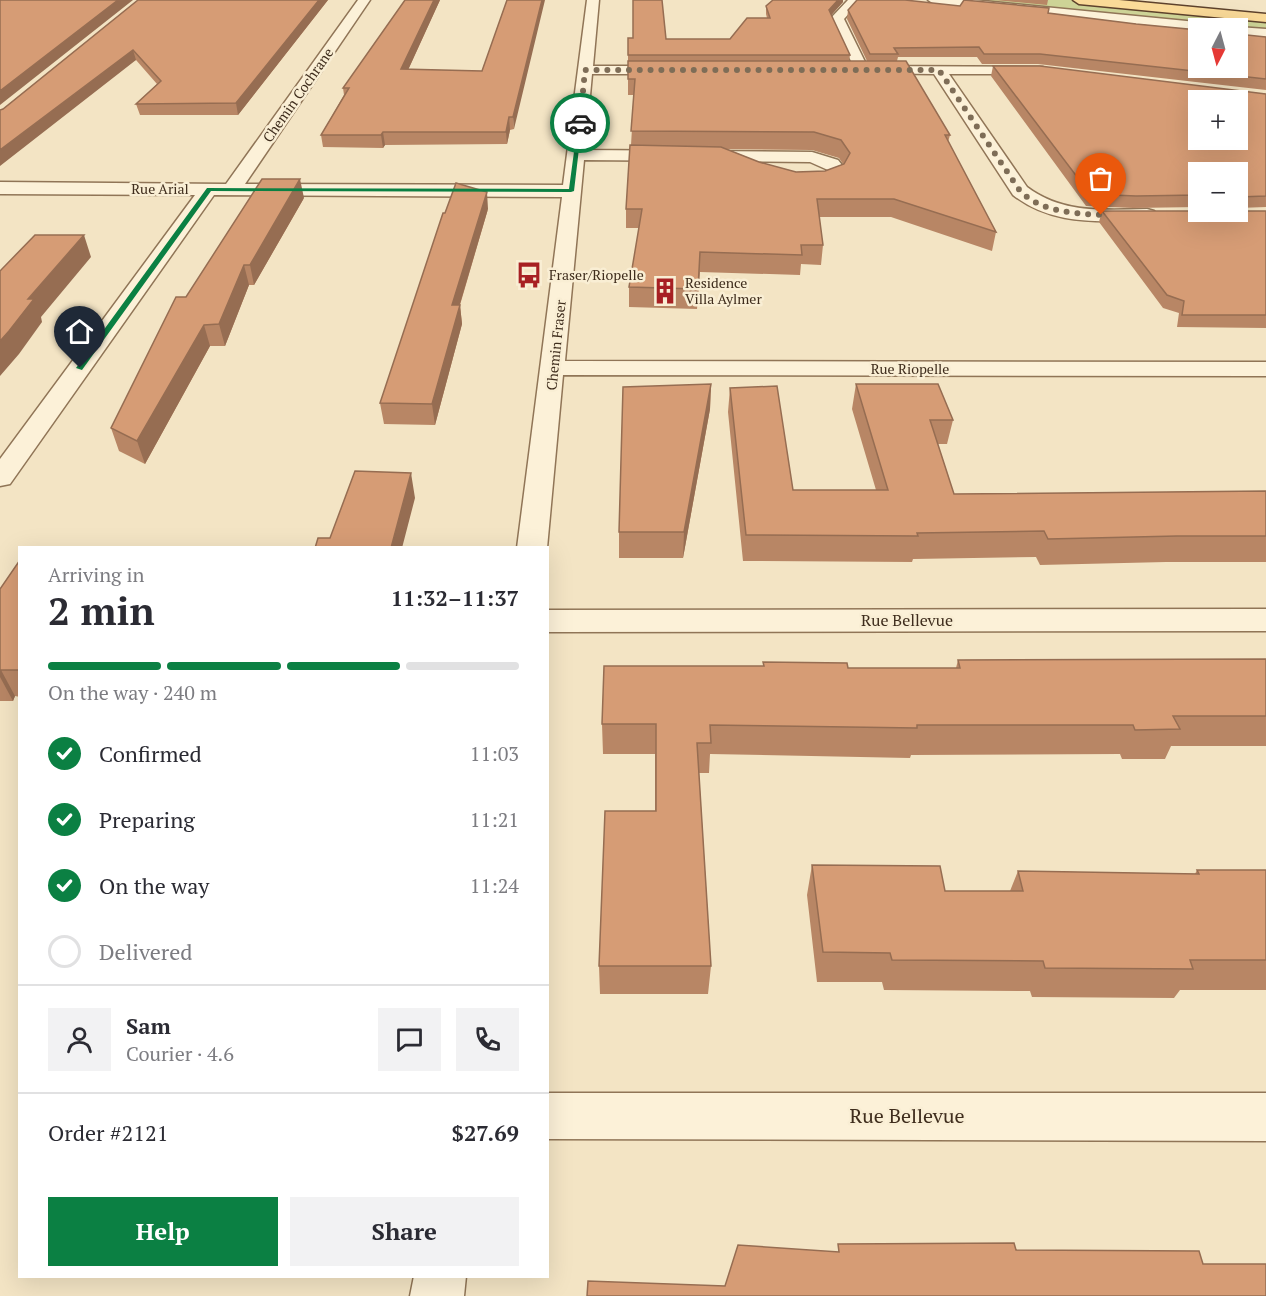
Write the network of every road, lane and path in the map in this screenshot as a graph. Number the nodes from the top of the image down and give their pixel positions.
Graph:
1 (364, 0) edge
2 (593, 0) edge
3 (855, 0) edge
4 (934, 0) edge
5 (1079, 0) edge
6 (1266, 18) edge
7 (1188, 25) edge
8 (1248, 32) edge
9 (1266, 33) edge
10 (585, 70) junction
11 (688, 70) edge
12 (939, 70) junction
13 (1054, 71) edge
14 (576, 155) junction
15 (726, 157) junction
16 (0, 188) edge
17 (209, 189) junction
18 (232, 189) junction
19 (571, 191) junction
20 (1160, 215) edge
21 (554, 369) junction
22 (1266, 369) edge
23 (0, 478) edge
24 (532, 546) edge
25 (1266, 620) edge
26 (549, 621) edge
27 (549, 1116) edge
28 (1266, 1117) edge
29 (440, 1278) edge
30 (437, 1296) edge

1 - 18 street, Chemin Cochrane
2 - 10 street, Chemin Fraser
3 - 12 street
4 - 7 street
5 - 6 main road
8 - 9 street
10 - 11 street
10 - 14 street, Chemin Fraser
12 - 13 street
12 - 20 street
14 - 15 street
14 - 19 street, Chemin Fraser
15 - 15 street
16 - 17 street, Rue Arial
17 - 18 street, Rue Arial
17 - 23 street
18 - 19 street, Rue Arial
19 - 21 street, Chemin Fraser
21 - 22 street, Rue Riopelle
21 - 24 street, Chemin Fraser
25 - 26 street, Rue Bellevue
27 - 28 street, Rue Bellevue
29 - 30 street

